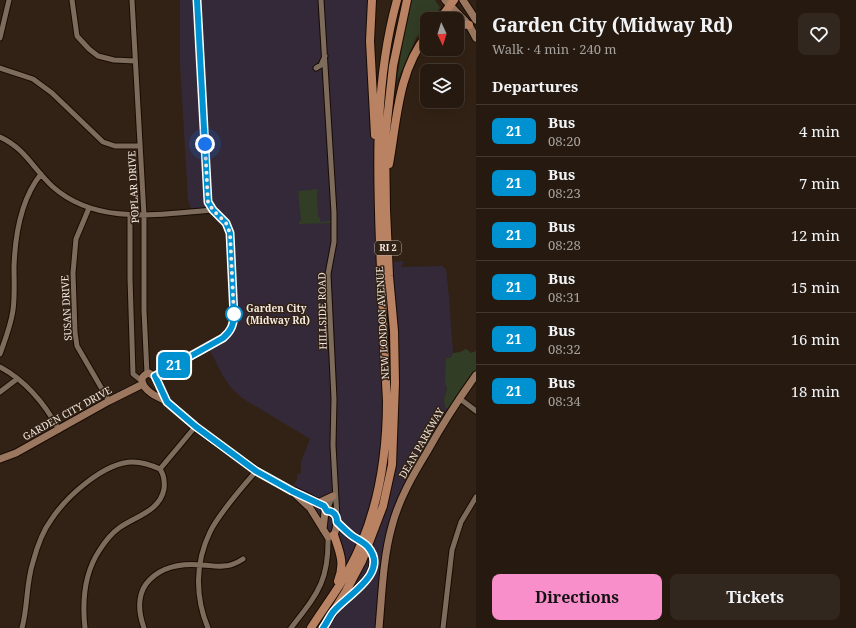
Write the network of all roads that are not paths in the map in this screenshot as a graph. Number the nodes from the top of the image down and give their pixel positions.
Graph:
1 (9, 0) edge
2 (72, 0) edge
3 (132, 0) edge
4 (197, 0) edge
5 (321, 0) edge
6 (372, 0) edge
7 (397, 0) edge
8 (407, 0) edge
9 (463, 0) edge
10 (450, 2) edge
11 (444, 12) edge
12 (476, 20) edge
13 (464, 25) edge
14 (469, 25) junction
15 (0, 38) edge
16 (476, 38) edge
17 (420, 45) edge
18 (325, 56) junction
19 (135, 61) junction
20 (0, 68) edge
21 (316, 68) dead end
22 (0, 137) edge
23 (140, 146) junction
24 (378, 164) junction
25 (41, 174) junction
26 (385, 180) junction
27 (89, 208) junction
28 (213, 210) junction
29 (130, 215) junction
30 (144, 215) junction
31 (0, 354) edge
32 (0, 367) edge
33 (476, 375) edge
34 (153, 377) junction
35 (17, 379) junction
36 (144, 384) junction
37 (0, 392) edge
38 (460, 398) junction
39 (109, 401) junction
40 (167, 402) junction
41 (476, 411) edge
42 (195, 426) junction
43 (59, 430) junction
44 (0, 459) edge
45 (160, 468) junction
46 (256, 471) junction
47 (292, 491) junction
48 (334, 495) junction
49 (476, 496) edge
50 (318, 503) junction
51 (328, 511) junction
52 (337, 520) junction
53 (323, 529) junction
54 (331, 536) junction
55 (361, 542) junction
56 (368, 547) junction
57 (243, 559) dead end
58 (199, 565) junction
59 (333, 593) junction
60 (333, 612) junction
61 (22, 628) edge
62 (85, 628) edge
63 (144, 628) edge
64 (208, 628) edge
65 (291, 628) edge
66 (312, 628) edge
67 (323, 628) edge
68 (379, 628) edge
69 (443, 628) edge

1 - 15 street
2 - 19 street
3 - 19 street, POPLAR DRIVE
4 - 28 street
5 - 18 street, HILLSIDE ROAD
6 - 24 main road
7 - 24 main road, NEW LONDON AVENUE / RI 2
8 - 26 main road, NEW LONDON AVENUE / RI 2
9 - 12 street
10 - 11 main road
10 - 14 street
13 - 14 main road
14 - 16 street
17 - 26 main road
18 - 21 street
18 - 48 street, HILLSIDE ROAD
19 - 23 street, POPLAR DRIVE
20 - 23 street
22 - 25 street
23 - 30 street, POPLAR DRIVE
24 - 55 main road, NEW LONDON AVENUE / RI 2
25 - 27 street
25 - 31 street
26 - 56 main road, NEW LONDON AVENUE / RI 2
27 - 29 street
27 - 39 street, SUSAN DRIVE
28 - 30 street
28 - 34 street
29 - 30 street
29 - 36 street, POPLAR DRIVE
30 - 34 street, POPLAR DRIVE
32 - 35 street
33 - 38 street, DEAN PARKWAY
34 - 36 street, GARDEN CITY DRIVE
34 - 36 street, GARDEN CITY DRIVE
34 - 40 street
35 - 37 street
35 - 43 street
36 - 39 street, GARDEN CITY DRIVE
36 - 40 street
38 - 41 street
38 - 68 street, DEAN PARKWAY
39 - 43 street, GARDEN CITY DRIVE
40 - 42 street
42 - 45 street
42 - 46 street
43 - 44 street, GARDEN CITY DRIVE
45 - 61 street
45 - 62 street
46 - 47 street
46 - 58 street
47 - 50 street
47 - 53 street
48 - 50 street
48 - 51 street, HILLSIDE ROAD
48 - 52 street, HILLSIDE ROAD
49 - 69 street
50 - 51 street
51 - 52 street
51 - 53 street
52 - 54 street
52 - 55 street
53 - 54 street
54 - 59 main road
54 - 65 street
55 - 56 main road
55 - 59 main road, RI 2
56 - 60 main road, RI 2
56 - 60 main road
57 - 58 street
58 - 63 street
58 - 64 street
59 - 66 main road, RI 2
60 - 67 main road, RI 2

